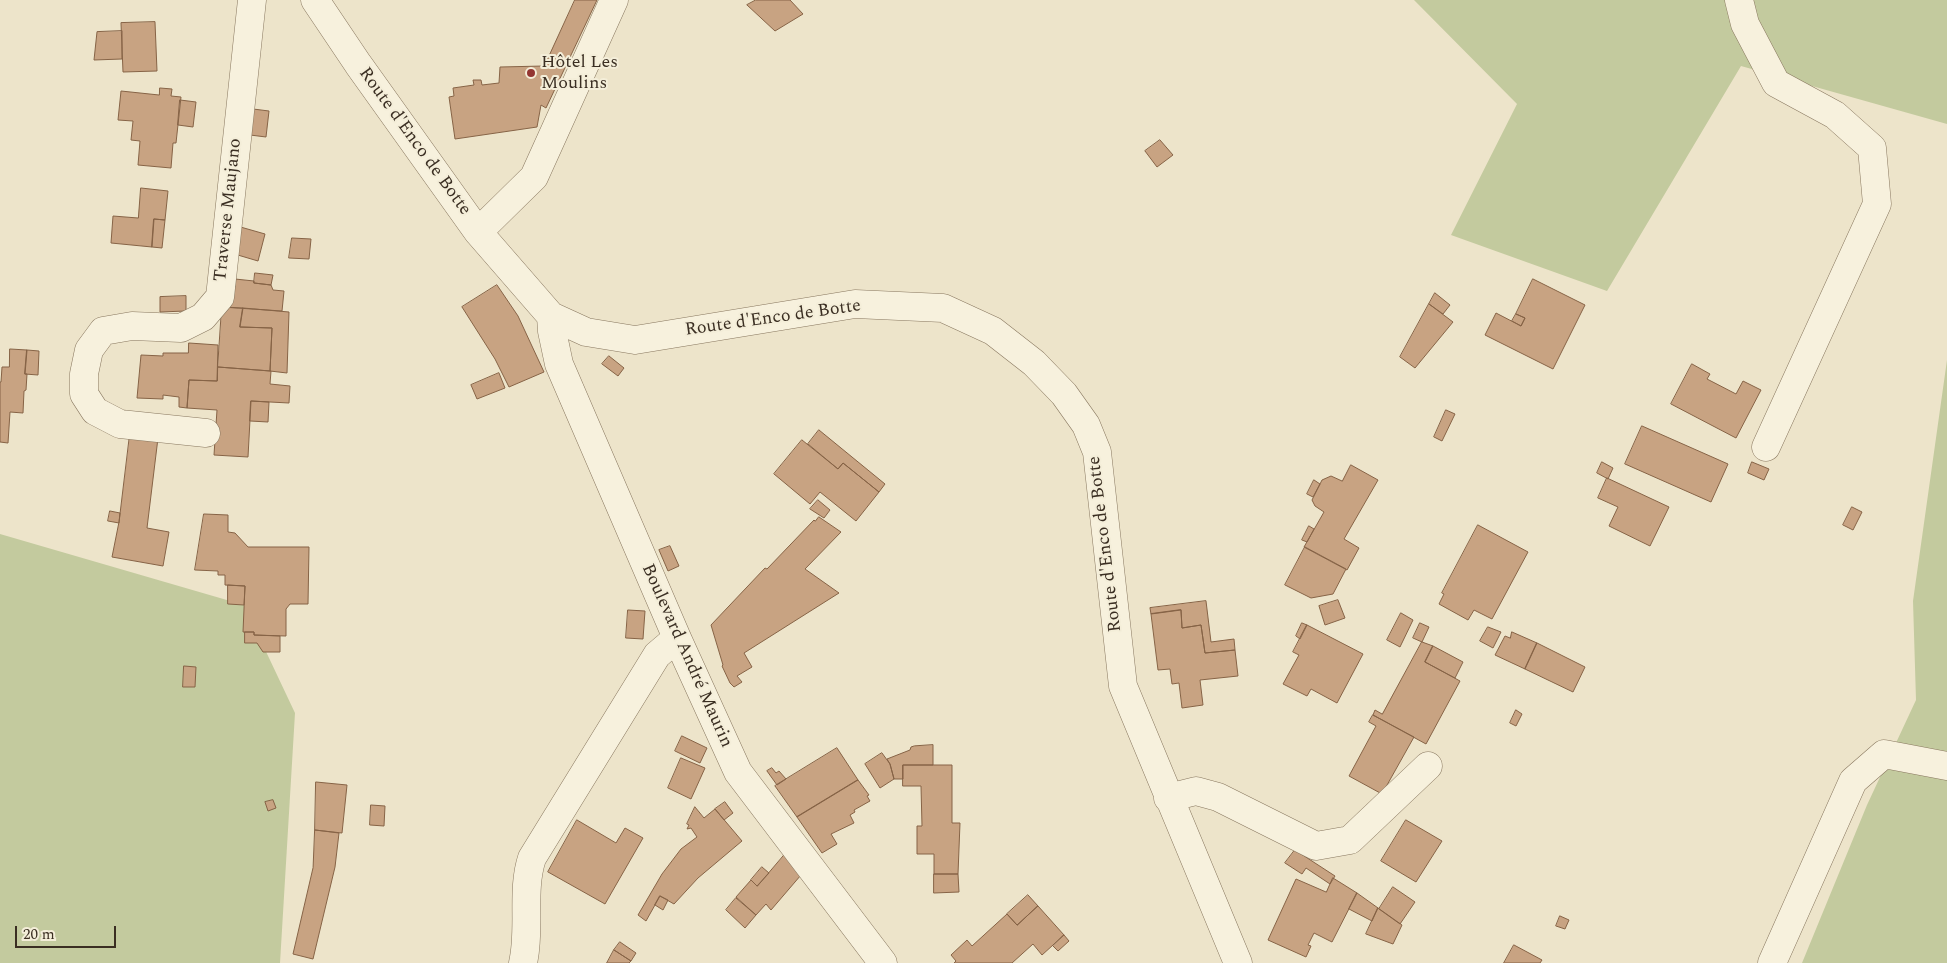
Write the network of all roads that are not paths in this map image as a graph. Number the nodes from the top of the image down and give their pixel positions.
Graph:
1 (252, 0) edge
2 (314, 0) edge
3 (614, 0) edge
4 (1739, 0) edge
5 (478, 232) junction
6 (551, 316) junction
7 (206, 433) dead end
8 (1766, 447) dead end
9 (677, 638) junction
10 (1428, 766) dead end
11 (1947, 766) edge
12 (1168, 798) junction
13 (523, 963) edge
14 (883, 963) edge
15 (1238, 963) edge
16 (1772, 963) edge

1 - 7 street, Traverse Maujano
2 - 5 street, Route d'Enco de Botte
3 - 5 street
4 - 8 street
5 - 6 street, Route d'Enco de Botte
6 - 9 street, Boulevard André Maurin
6 - 12 street, Route d'Enco de Botte
9 - 13 street
9 - 14 street, Boulevard André Maurin
10 - 12 street
11 - 16 street
12 - 15 street, Route d'Enco de Botte

